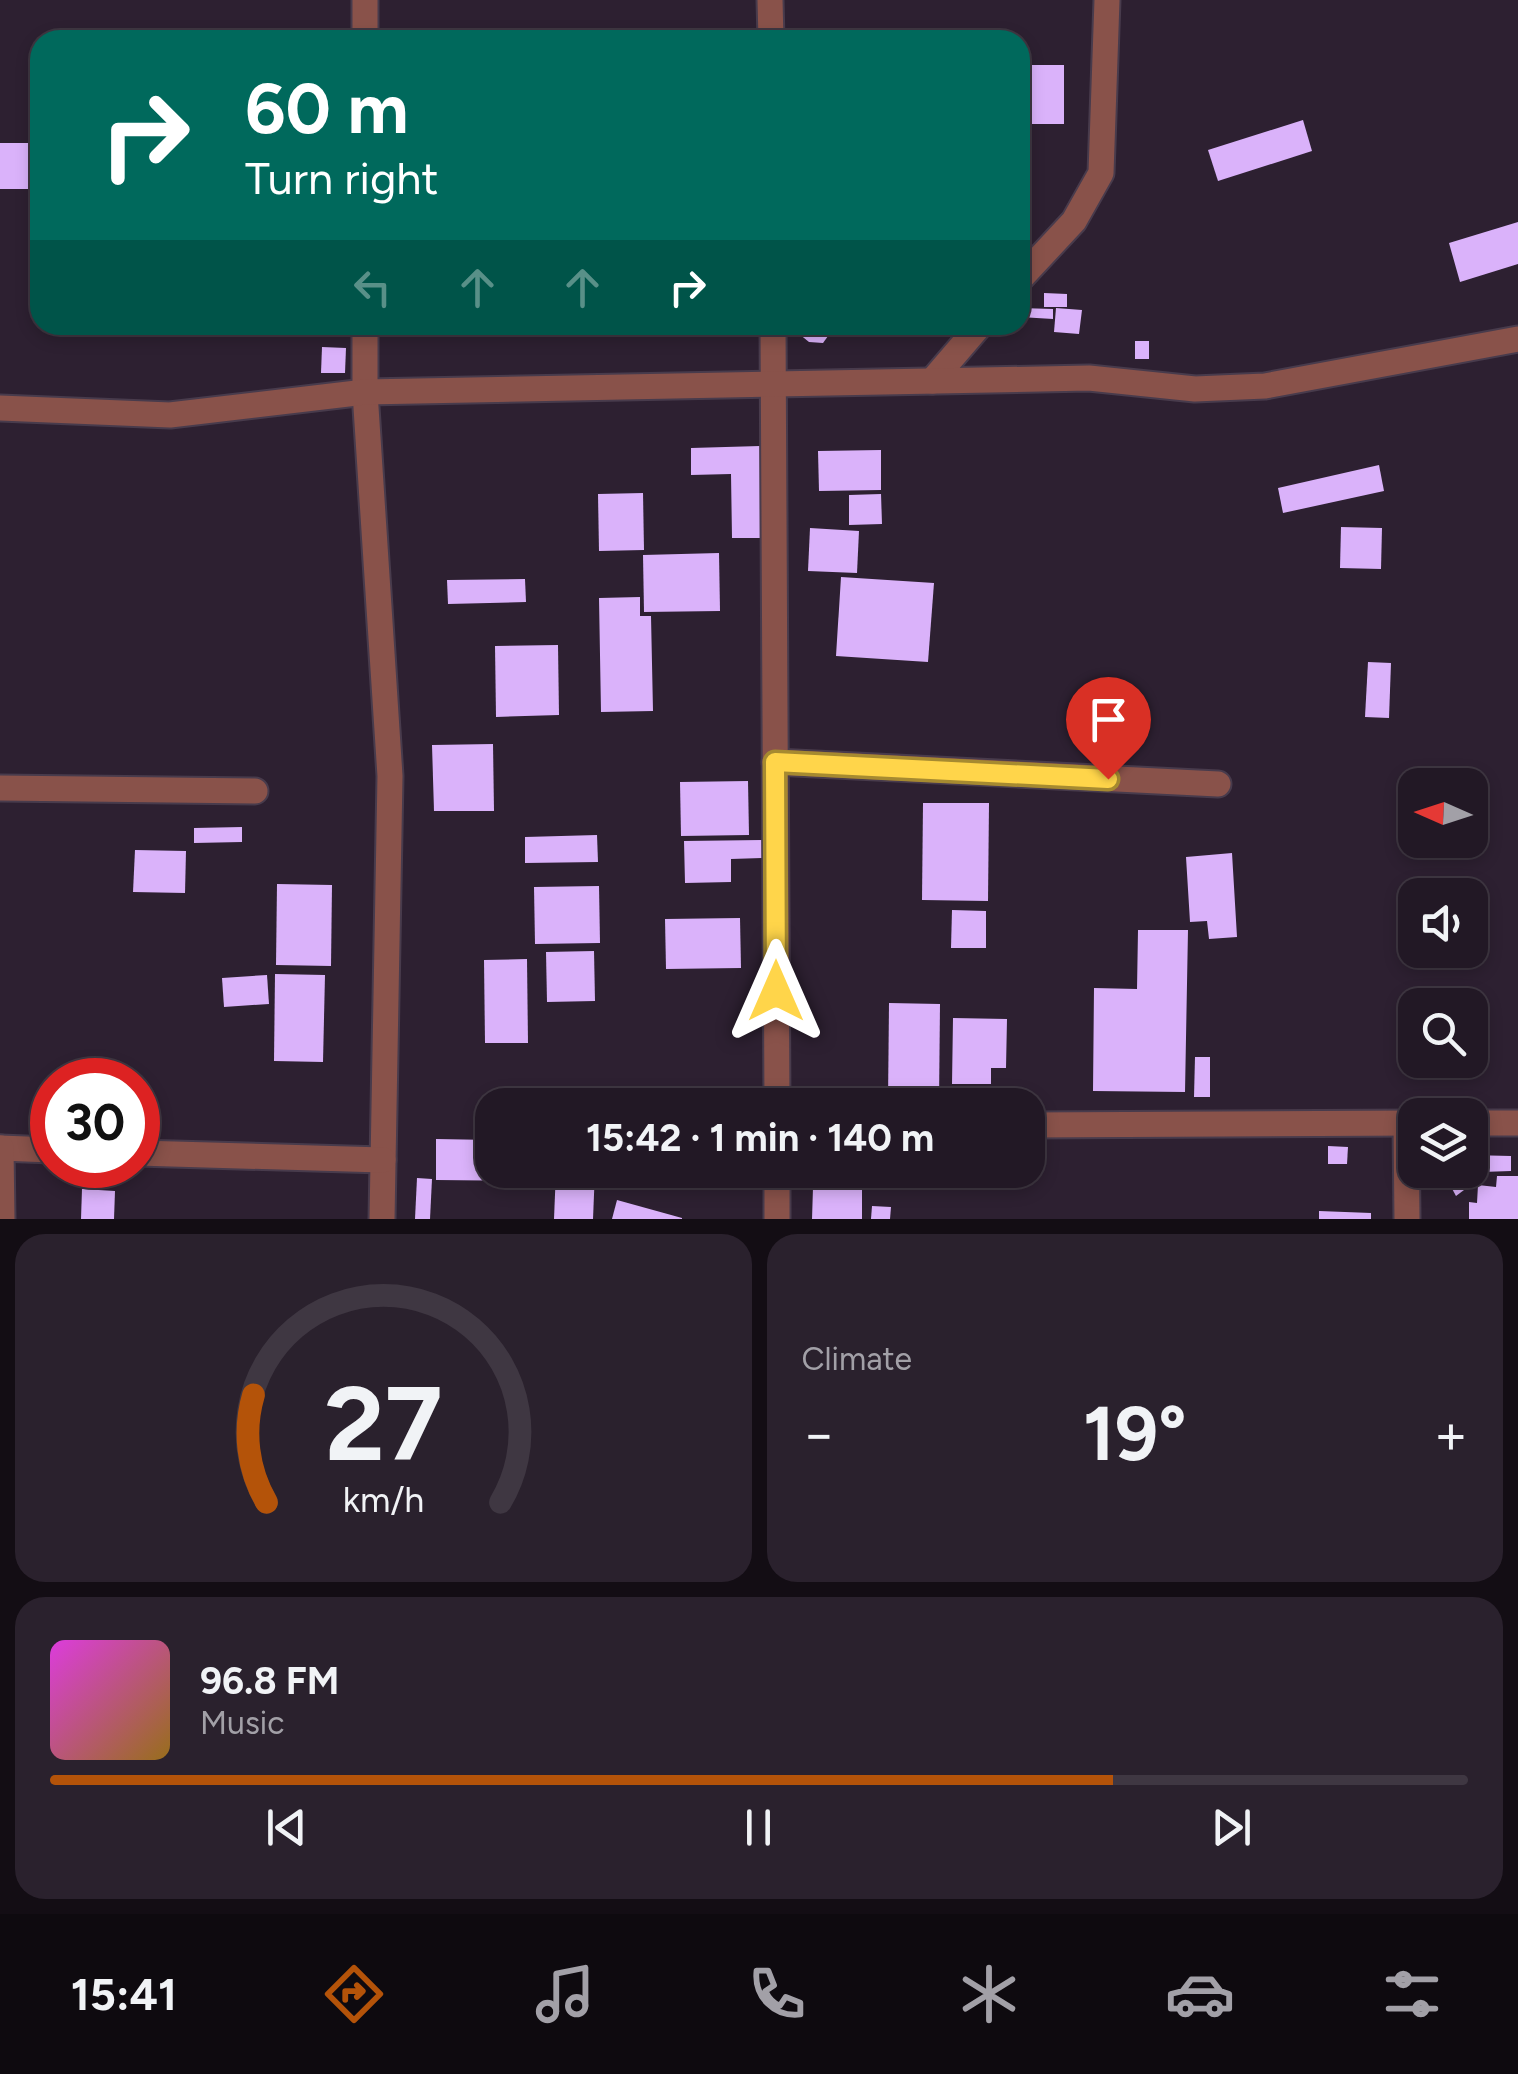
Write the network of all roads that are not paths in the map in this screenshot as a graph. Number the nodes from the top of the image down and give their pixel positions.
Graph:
1 (365, 0) edge
2 (770, 0) edge
3 (1107, 0) edge
4 (365, 30) edge
5 (770, 30) edge
6 (1030, 268) edge
7 (365, 335) edge
8 (774, 335) edge
9 (971, 335) edge
10 (1518, 338) edge
11 (932, 381) junction
12 (774, 384) junction
13 (365, 392) junction
14 (0, 408) edge
15 (775, 762) junction
16 (1218, 784) dead end
17 (0, 788) edge
18 (255, 792) dead end
19 (777, 1088) edge
20 (1488, 1123) edge
21 (1518, 1123) edge
22 (1398, 1124) edge
23 (1045, 1125) edge
24 (0, 1148) edge
25 (30, 1149) edge
26 (160, 1153) edge
27 (383, 1160) junction
28 (777, 1188) edge
29 (1408, 1188) edge
30 (2, 1219) edge
31 (382, 1219) edge
32 (778, 1219) edge
33 (1407, 1219) edge

1 - 4 street
2 - 5 street
3 - 6 street
7 - 13 street
8 - 12 street
9 - 11 street
10 - 11 street
11 - 12 street
12 - 13 street
12 - 15 street
13 - 14 street
13 - 27 street
15 - 16 street
15 - 19 street
17 - 18 street
20 - 21 street
22 - 23 street
24 - 25 street
24 - 30 street
26 - 27 street
27 - 31 street
28 - 32 street
29 - 33 street

